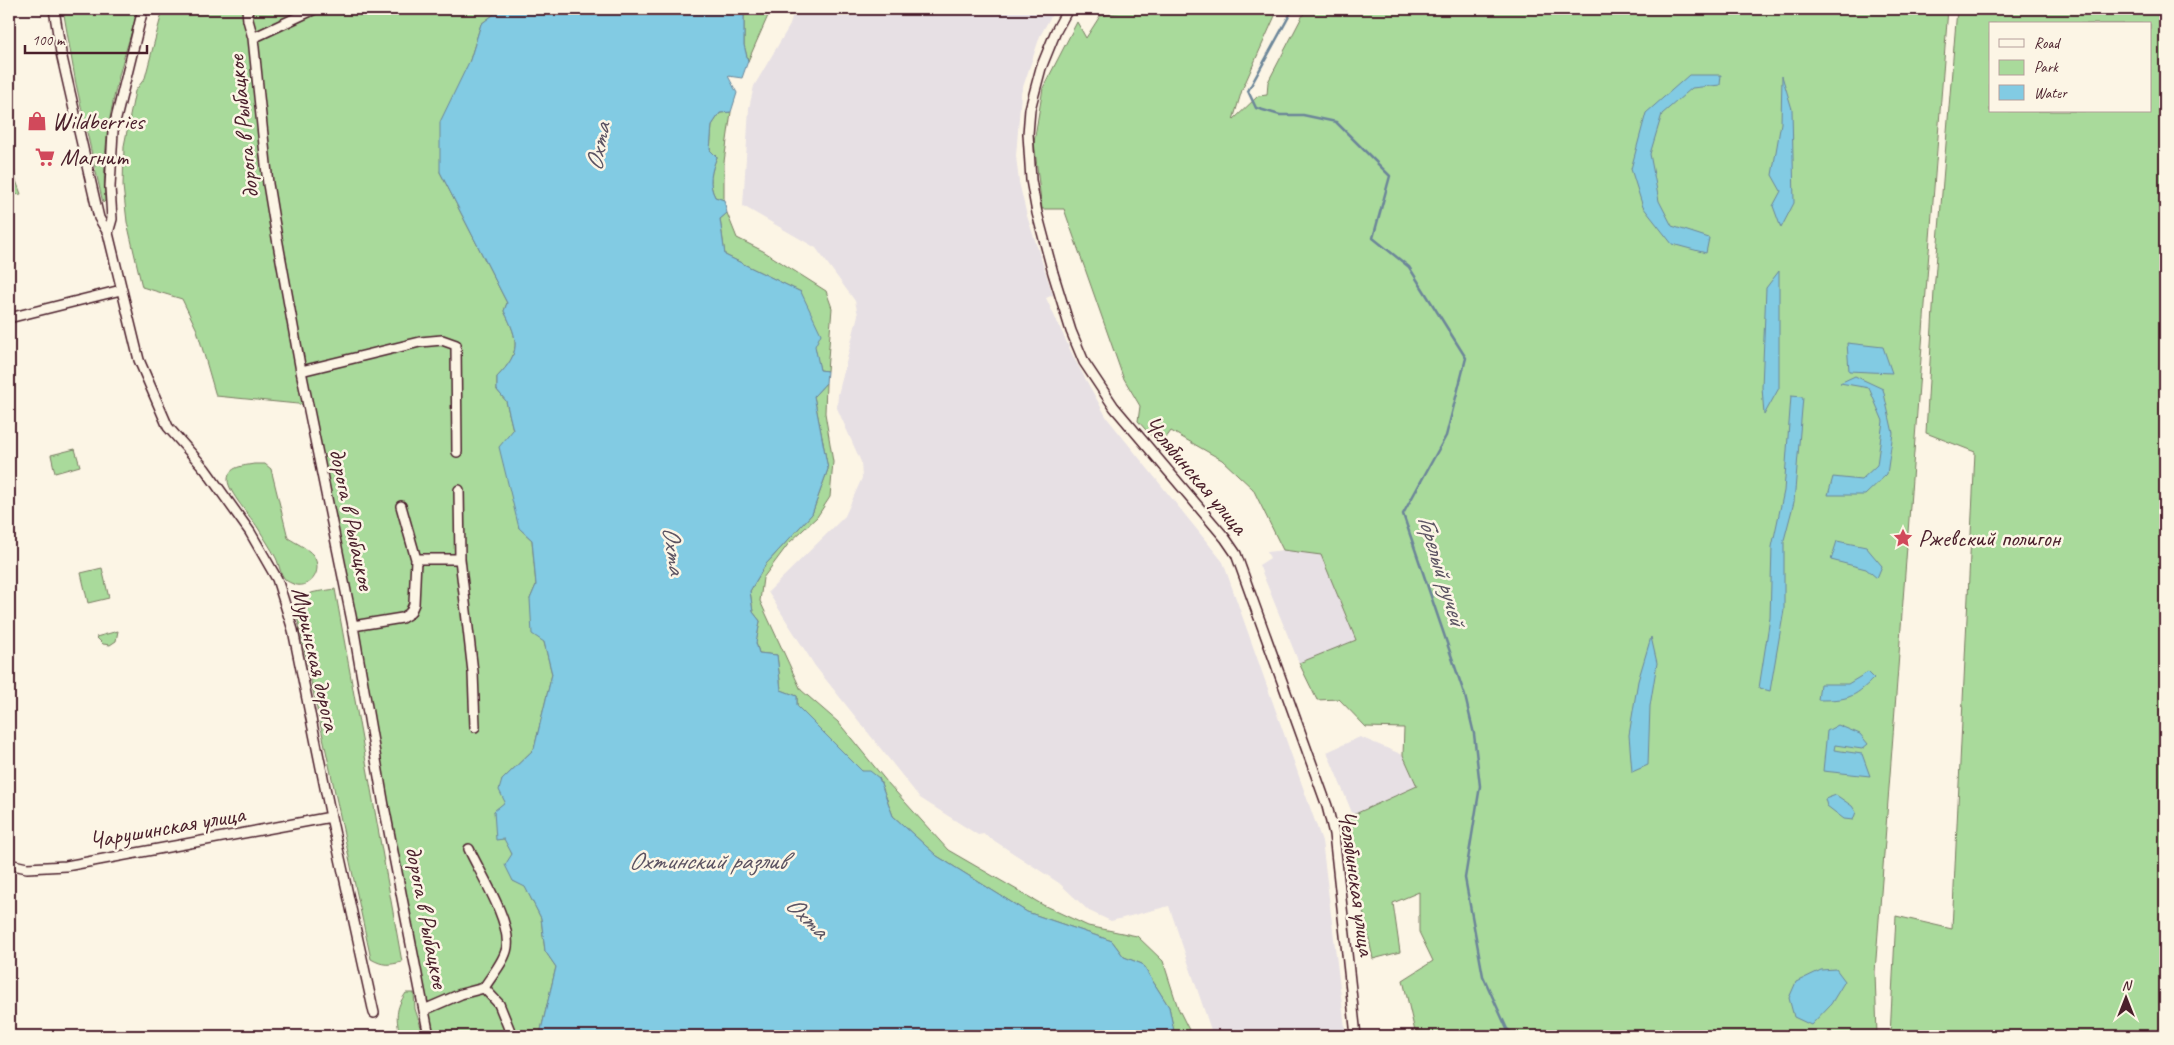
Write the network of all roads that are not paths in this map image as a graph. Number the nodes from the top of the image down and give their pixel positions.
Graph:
1 (54, 9) edge
2 (142, 9) edge
3 (247, 9) edge
4 (315, 9) edge
5 (1068, 9) edge
6 (253, 38) junction
7 (108, 233) junction
8 (121, 290) junction
9 (9, 318) edge
10 (301, 371) junction
11 (458, 452) dead end
12 (460, 490) dead end
13 (401, 506) dead end
14 (416, 559) junction
15 (460, 559) junction
16 (353, 626) junction
17 (475, 727) dead end
18 (331, 818) junction
19 (469, 849) dead end
20 (9, 864) edge
21 (484, 988) junction
22 (424, 1010) junction
23 (374, 1013) dead end
24 (429, 1036) edge
25 (512, 1036) edge
26 (1356, 1036) edge

1 - 7 street, Муринская дорога
2 - 7 street, Муринская дорога
3 - 6 street, дорога в Рыбацкое
4 - 6 street
5 - 26 street, Челябинская улица
6 - 10 street, дорога в Рыбацкое
7 - 8 street, Муринская дорога
8 - 9 street
8 - 18 street, Муринская дорога
10 - 11 street
10 - 16 street, дорога в Рыбацкое
12 - 15 street
13 - 14 street
14 - 15 street
14 - 16 street
15 - 17 street
16 - 22 street, дорога в Рыбацкое
18 - 20 street, Чарушинская улица
18 - 23 street, Муринская дорога
19 - 21 street
21 - 22 street
21 - 25 street
22 - 24 street, дорога в Рыбацкое

